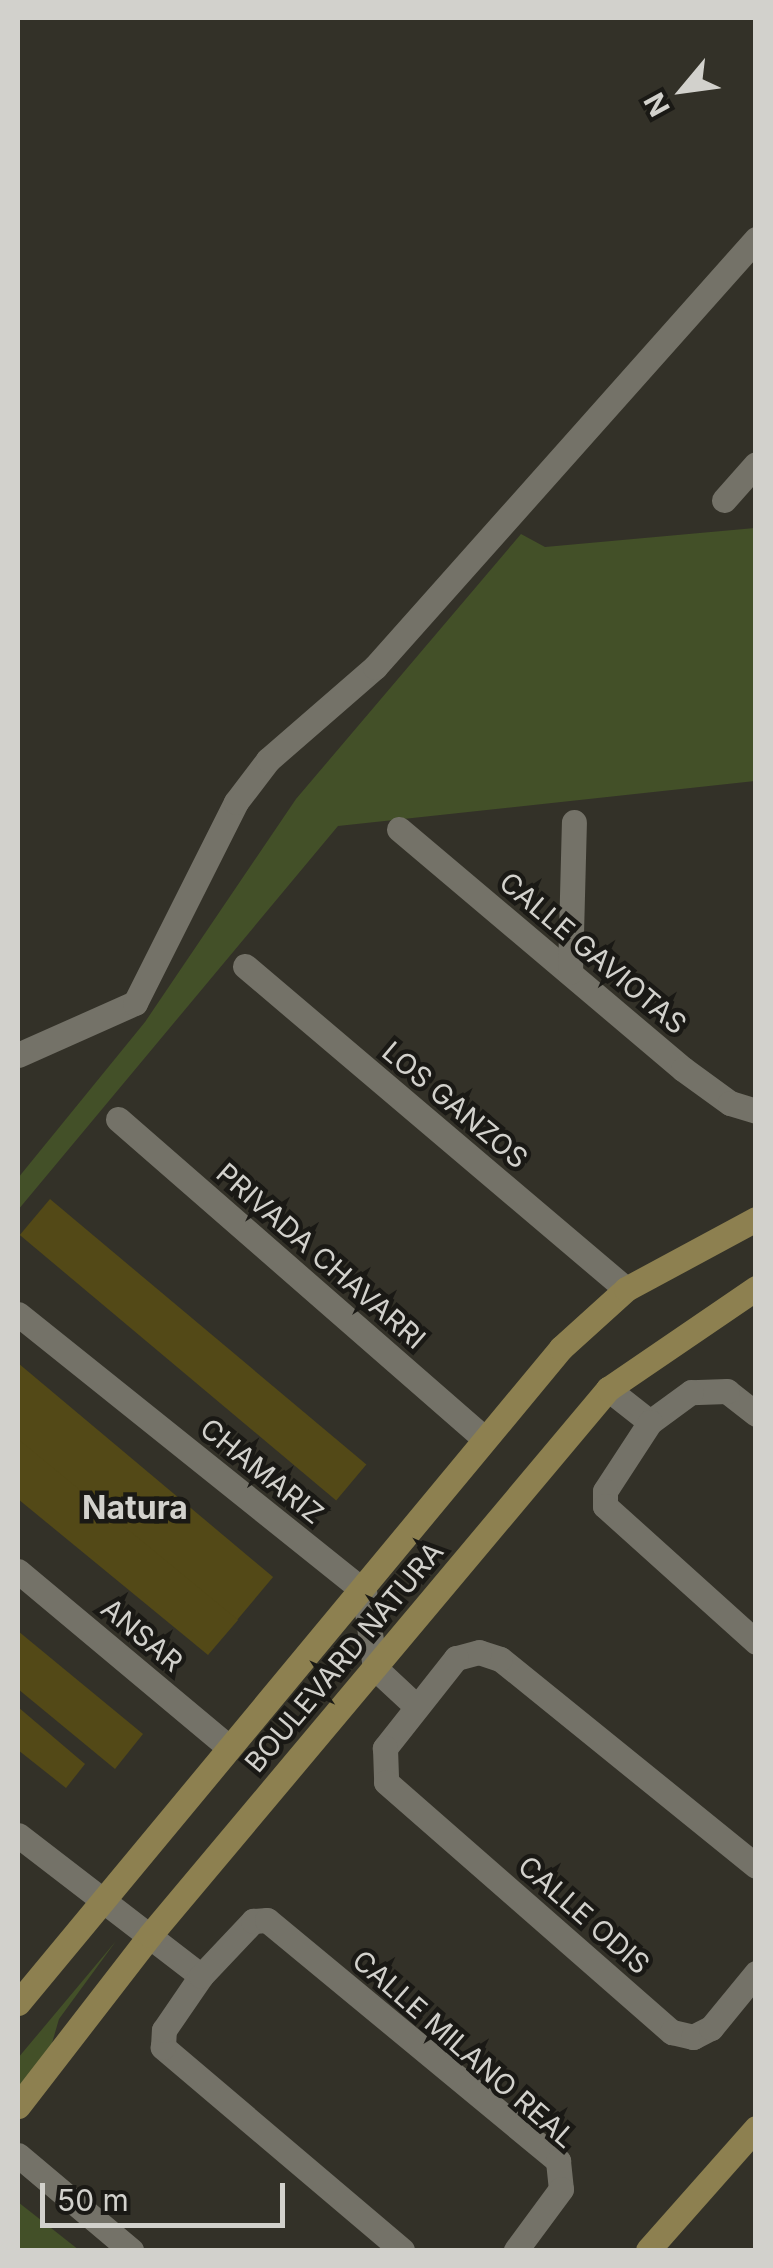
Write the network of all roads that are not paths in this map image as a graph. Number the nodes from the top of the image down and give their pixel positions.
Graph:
1 (756, 239) edge
2 (756, 464) edge
3 (724, 500) dead end
4 (574, 822) dead end
5 (398, 829) dead end
6 (245, 966) dead end
7 (570, 972) junction
8 (18, 1055) edge
9 (756, 1111) edge
10 (118, 1119) dead end
11 (756, 1219) edge
12 (756, 1288) edge
13 (626, 1289) junction
14 (18, 1314) edge
15 (608, 1389) junction
16 (756, 1414) edge
17 (650, 1422) junction
18 (484, 1438) junction
19 (18, 1571) edge
20 (364, 1591) junction
21 (756, 1642) edge
22 (375, 1668) junction
23 (416, 1707) junction
24 (227, 1746) junction
25 (18, 1834) edge
26 (756, 1866) edge
27 (102, 1900) junction
28 (150, 1935) junction
29 (756, 1973) edge
30 (201, 1976) junction
31 (18, 2003) edge
32 (18, 2106) edge
33 (756, 2128) edge
34 (18, 2154) edge
35 (131, 2250) edge
36 (402, 2250) edge
37 (516, 2250) edge
38 (648, 2250) edge

1 - 8 street
2 - 3 street
4 - 7 street
5 - 7 street, CALLE GAVIOTAS
6 - 13 street, LOS GANZOS
7 - 9 street, CALLE GAVIOTAS
10 - 18 street, PRIVADA CHAVARRI
11 - 13 street, BOULEVARD NATURA
12 - 15 street, BOULEVARD NATURA
13 - 18 street, BOULEVARD NATURA
14 - 20 street, CHAMARIZ
15 - 17 street
15 - 22 street, BOULEVARD NATURA
16 - 17 street
17 - 21 street
18 - 20 street, BOULEVARD NATURA
19 - 24 street, ANSAR
20 - 22 street
20 - 24 street, BOULEVARD NATURA
22 - 23 street
22 - 28 street, BOULEVARD NATURA
23 - 26 street
23 - 29 street, CALLE ODIS
24 - 27 street, BOULEVARD NATURA
25 - 27 street
27 - 28 street
27 - 31 street, BOULEVARD NATURA
28 - 30 street
28 - 32 street, BOULEVARD NATURA
30 - 36 street
30 - 37 street, CALLE MILANO REAL
33 - 38 street
34 - 35 street

